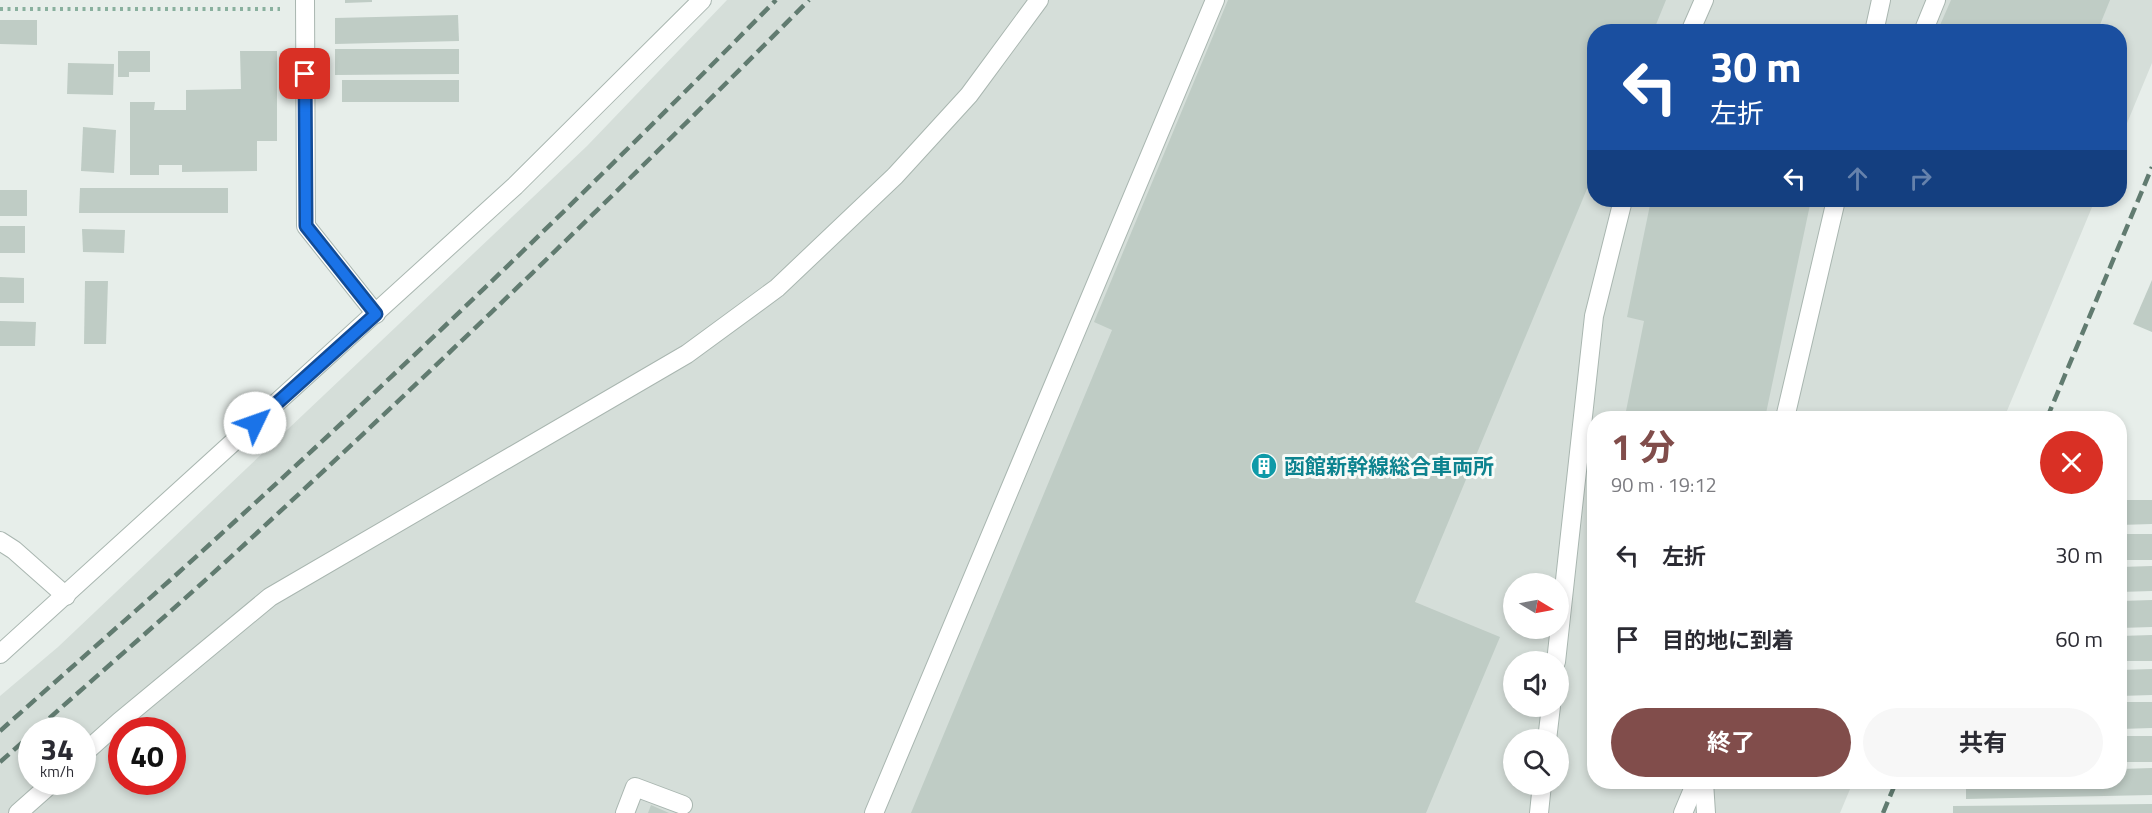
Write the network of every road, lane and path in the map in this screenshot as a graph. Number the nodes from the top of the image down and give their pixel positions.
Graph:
1 (702, 0) edge
2 (1039, 0) edge
3 (1215, 0) edge
4 (1704, 0) edge
5 (1881, 0) edge
6 (1936, 0) edge
7 (305, 4) edge
8 (0, 9) edge
9 (1694, 24) edge
10 (1876, 24) edge
11 (1926, 24) edge
12 (1621, 207) edge
13 (1834, 207) edge
14 (376, 314) junction
15 (1787, 411) edge
16 (0, 541) edge
17 (66, 596) junction
18 (1557, 651) edge
19 (0, 654) edge
20 (96, 743) edge
21 (1693, 789) edge
22 (1704, 789) edge
23 (38, 795) edge
24 (1541, 795) edge
25 (683, 805) dead end
26 (18, 813) edge
27 (625, 813) edge
28 (874, 813) edge
29 (1539, 813) edge
30 (1683, 813) edge
31 (1706, 813) edge

1 - 14 street
2 - 20 street
3 - 28 street
4 - 9 street
5 - 10 street
6 - 11 street
7 - 8 path
7 - 14 street
12 - 18 street
13 - 15 street
14 - 17 street
16 - 17 street
17 - 19 street
21 - 30 street
22 - 31 street
23 - 26 street
24 - 29 street
25 - 27 street

